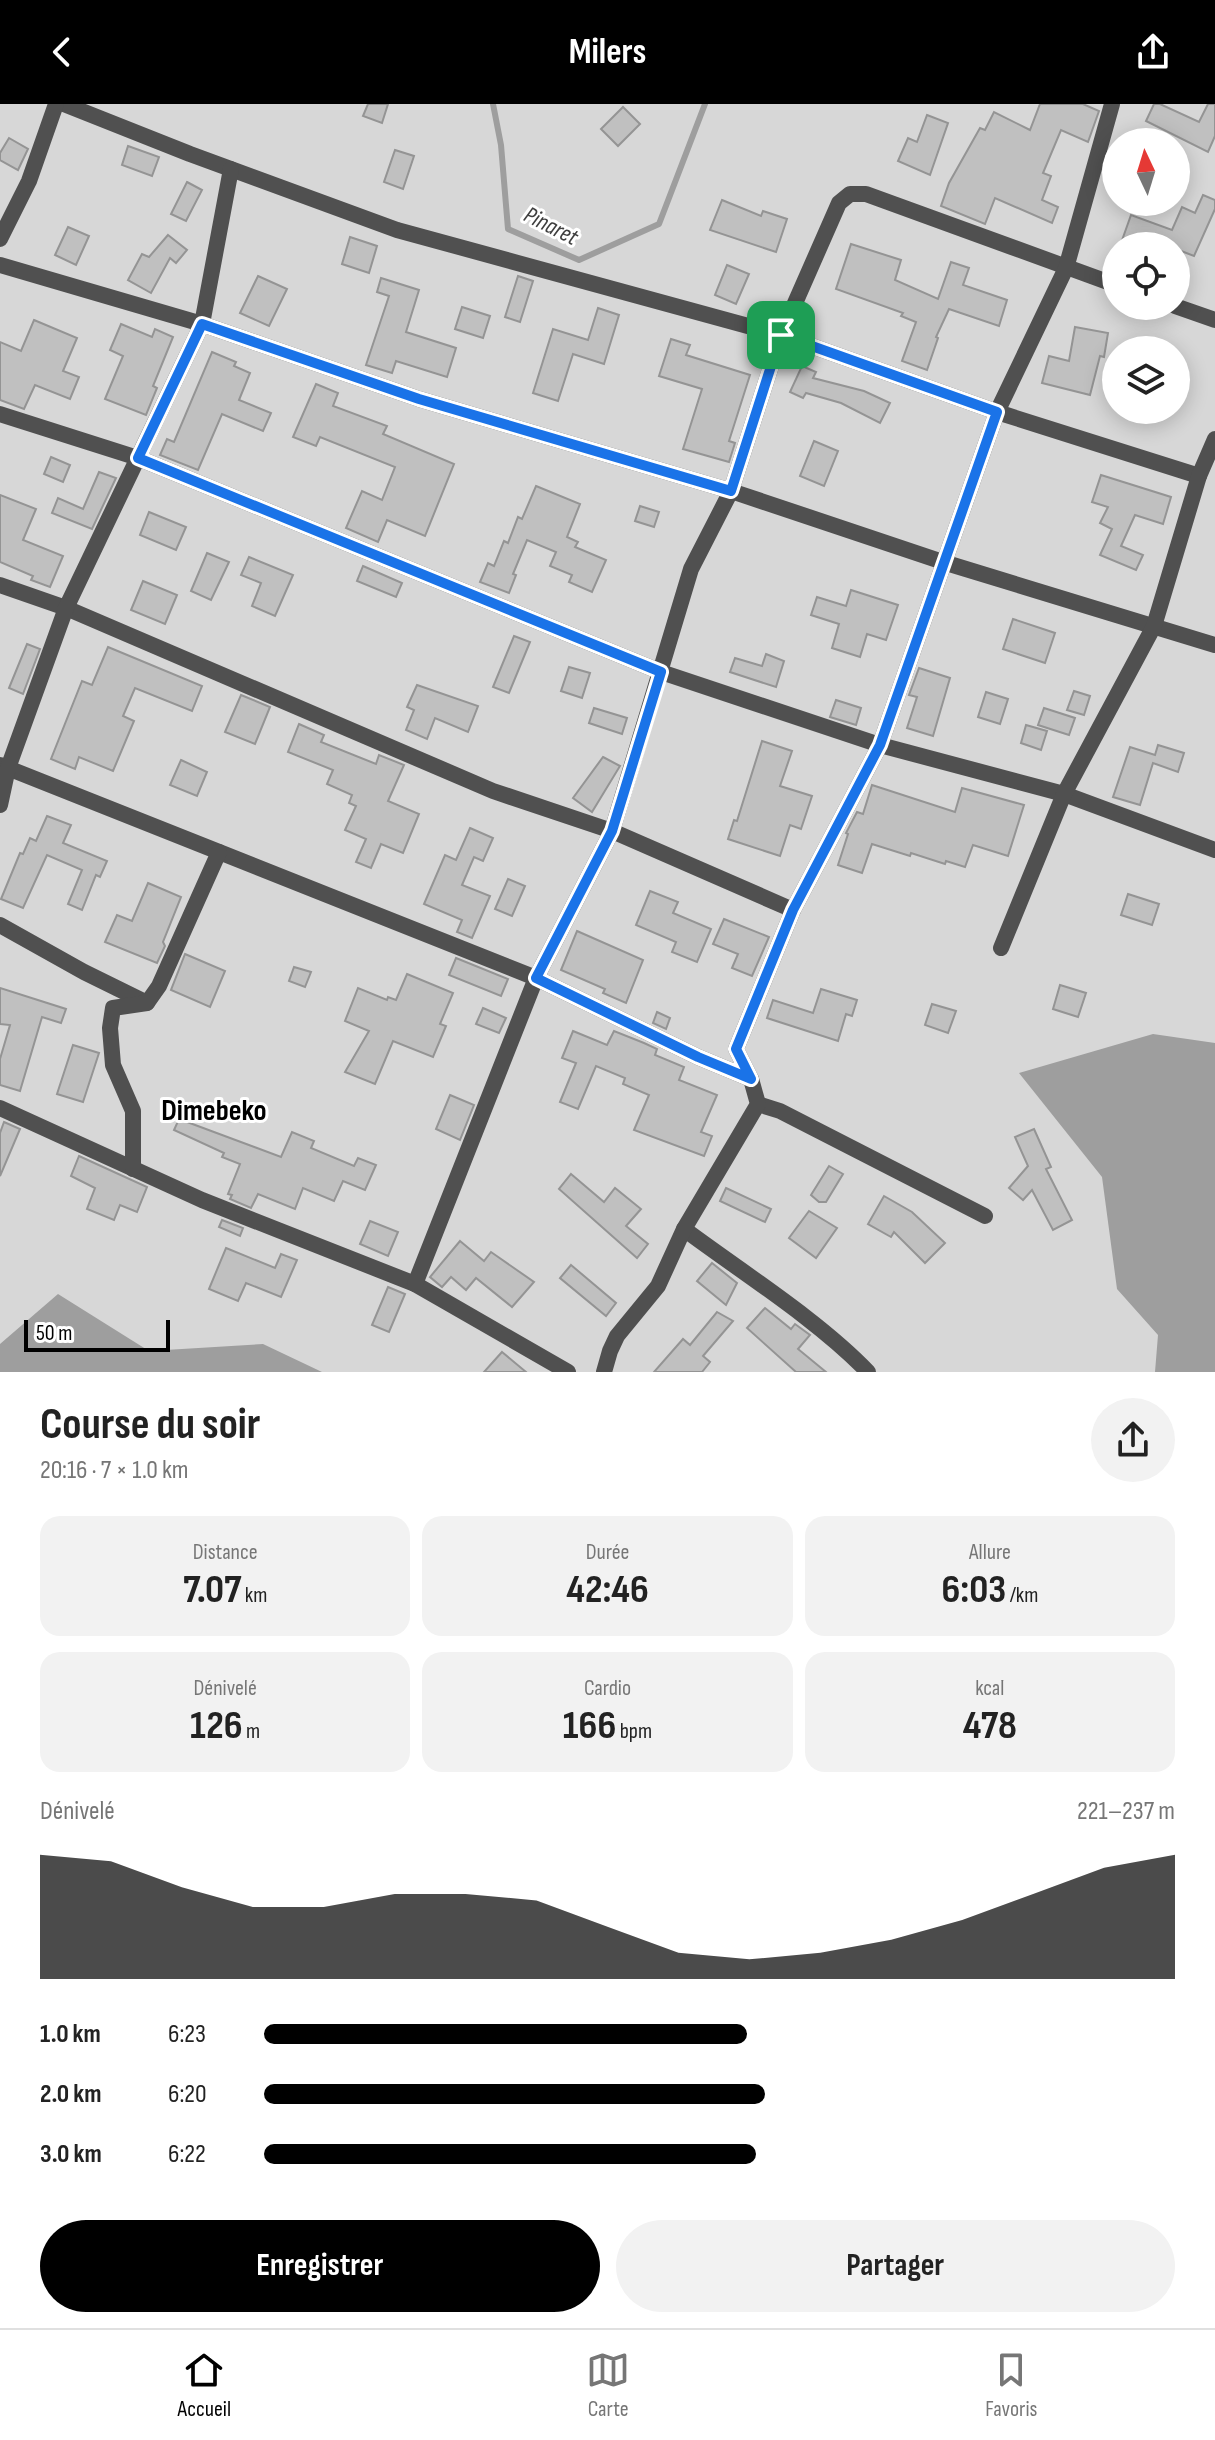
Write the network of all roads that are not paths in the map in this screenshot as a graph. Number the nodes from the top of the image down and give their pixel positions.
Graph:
1 (56, 104) edge
2 (64, 104) edge
3 (1112, 104) edge
4 (231, 169) junction
5 (0, 239) edge
6 (0, 265) edge
7 (1066, 268) junction
8 (1102, 280) edge
9 (1190, 311) edge
10 (1215, 320) edge
11 (202, 324) junction
12 (781, 335) junction
13 (997, 412) junction
14 (0, 414) edge
15 (1215, 439) edge
16 (138, 458) junction
17 (1199, 476) junction
18 (731, 491) junction
19 (943, 562) junction
20 (0, 585) edge
21 (66, 608) junction
22 (1154, 626) junction
23 (1215, 645) edge
24 (661, 672) junction
25 (880, 745) junction
26 (4, 766) edge
27 (1064, 794) junction
28 (0, 805) edge
29 (612, 831) junction
30 (1215, 850) edge
31 (219, 852) junction
32 (793, 910) junction
33 (0, 925) edge
34 (1001, 948) dead end
35 (536, 978) junction
36 (147, 1003) junction
37 (751, 1079) junction
38 (758, 1104) junction
39 (0, 1108) edge
40 (133, 1169) junction
41 (985, 1216) dead end
42 (684, 1229) junction
43 (415, 1284) junction
44 (568, 1372) edge
45 (604, 1372) edge
46 (868, 1372) edge

1 - 5 street
2 - 4 street
3 - 7 street
4 - 11 street
4 - 12 street
6 - 11 street
7 - 8 street
7 - 12 street
7 - 13 street
9 - 10 street
11 - 16 street
11 - 18 street
12 - 13 street
12 - 18 street
13 - 17 street
13 - 19 street
14 - 16 street
15 - 17 street
16 - 21 street
16 - 24 street
17 - 22 street
18 - 19 street
18 - 24 street
19 - 22 street
19 - 25 street
20 - 21 street
21 - 26 street
21 - 29 street
22 - 23 street
22 - 27 street
24 - 25 street
24 - 29 street
25 - 27 street
25 - 32 street
26 - 28 street
26 - 31 street
27 - 30 street
27 - 34 street
29 - 32 street
29 - 35 street
31 - 35 street
31 - 36 street
32 - 37 street
33 - 36 street
35 - 37 street
35 - 43 street
36 - 40 street
37 - 38 street
38 - 41 street
38 - 42 street
39 - 40 street
40 - 43 street
42 - 45 street
42 - 46 street
43 - 44 street

